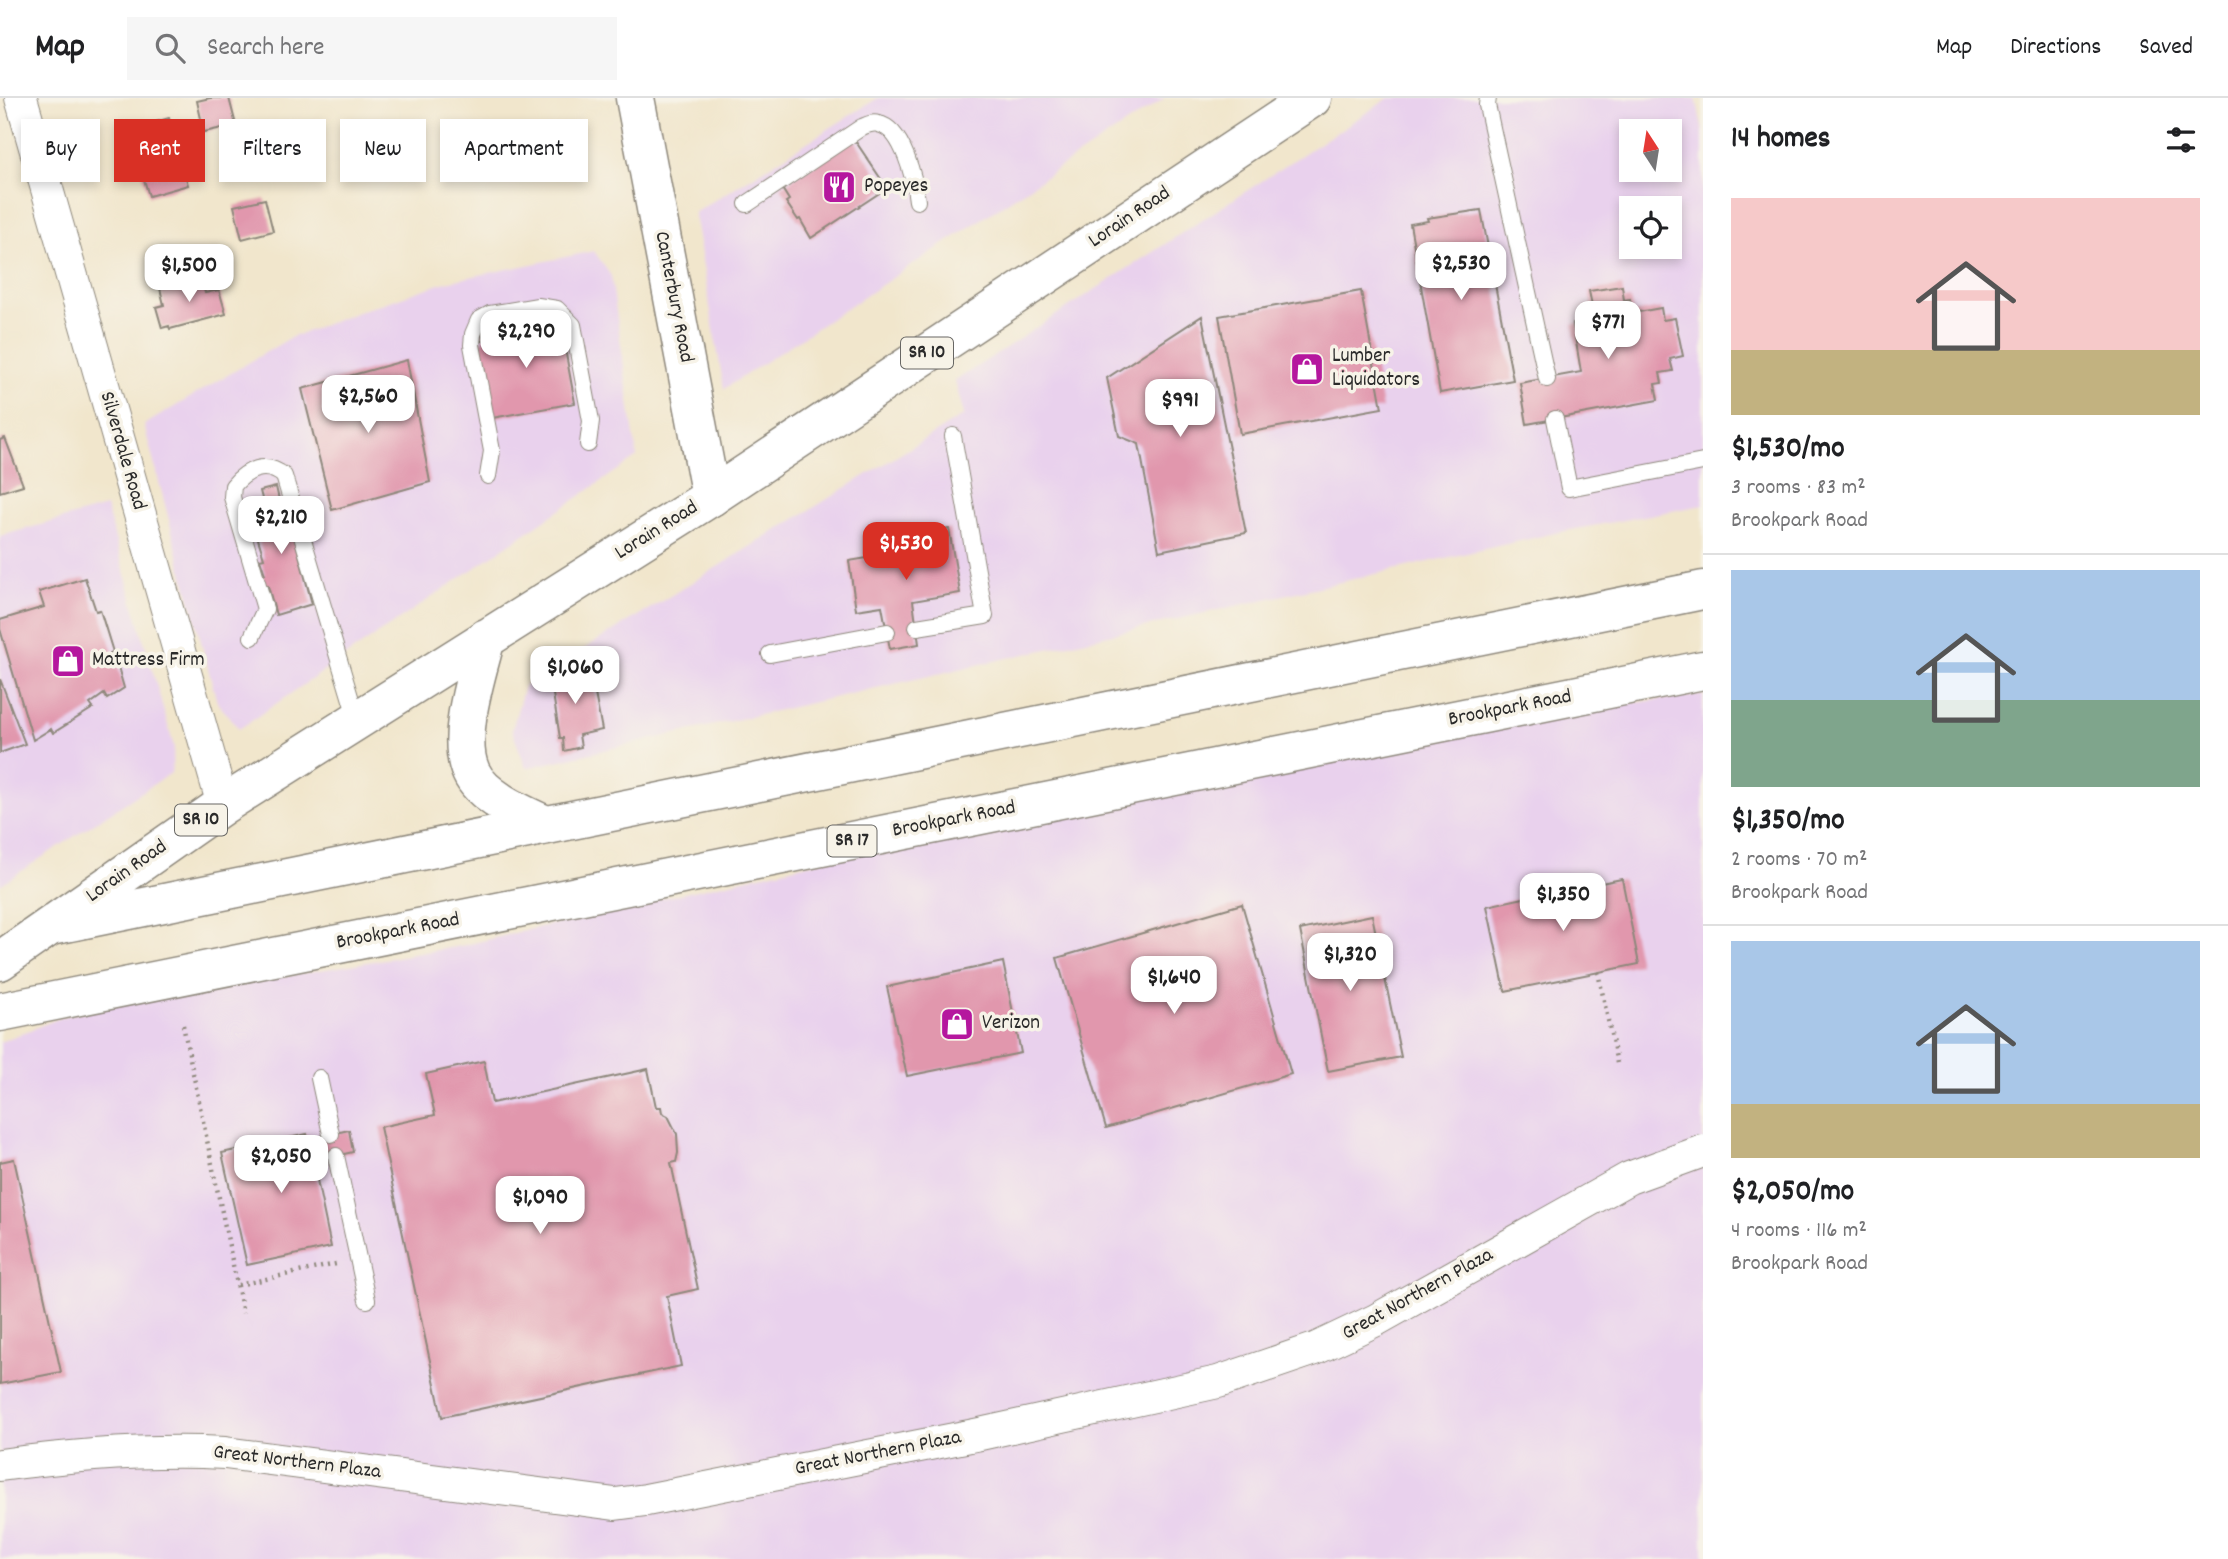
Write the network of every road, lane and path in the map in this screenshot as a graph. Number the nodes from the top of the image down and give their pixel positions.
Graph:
1 (21, 98) edge
2 (635, 98) edge
3 (1312, 98) edge
4 (1488, 98) edge
5 (917, 201) dead end
6 (747, 204) dead end
7 (1547, 379) dead end
8 (1555, 419) dead end
9 (953, 436) dead end
10 (588, 444) dead end
11 (1703, 462) edge
12 (488, 476) dead end
13 (710, 497) junction
14 (1703, 590) edge
15 (917, 627) dead end
16 (887, 632) dead end
17 (251, 637) dead end
18 (486, 638) junction
19 (770, 654) dead end
20 (1703, 670) edge
21 (357, 720) junction
22 (223, 804) junction
23 (545, 825) junction
24 (51, 926) junction
25 (0, 961) edge
26 (1598, 972) dead end
27 (0, 1012) edge
28 (183, 1025) dead end
29 (1618, 1068) dead end
30 (319, 1078) dead end
31 (331, 1134) dead end
32 (1703, 1151) edge
33 (336, 1156) dead end
34 (342, 1262) dead end
35 (238, 1285) junction
36 (367, 1300) dead end
37 (243, 1313) dead end
38 (0, 1465) edge

1 - 22 street, Silverdale Road
2 - 13 main road, Canterbury Road
3 - 13 main road, Lorain Road / SR 10
4 - 7 lane
5 - 6 lane
8 - 11 lane
9 - 15 lane
10 - 12 lane
13 - 18 main road, Lorain Road / SR 10
14 - 23 main road
16 - 19 lane
17 - 21 lane
18 - 21 main road, Lorain Road / SR 10
18 - 23 main road
20 - 27 main road, Brookpark Road / SR 17
21 - 22 main road, Lorain Road / SR 10
22 - 24 main road, Lorain Road / SR 10
23 - 24 main road
24 - 25 main road, Lorain Road / SR 10
26 - 29 path
28 - 35 path
30 - 31 lane
32 - 38 street, Great Northern Plaza
33 - 36 lane
34 - 35 path
35 - 37 path

